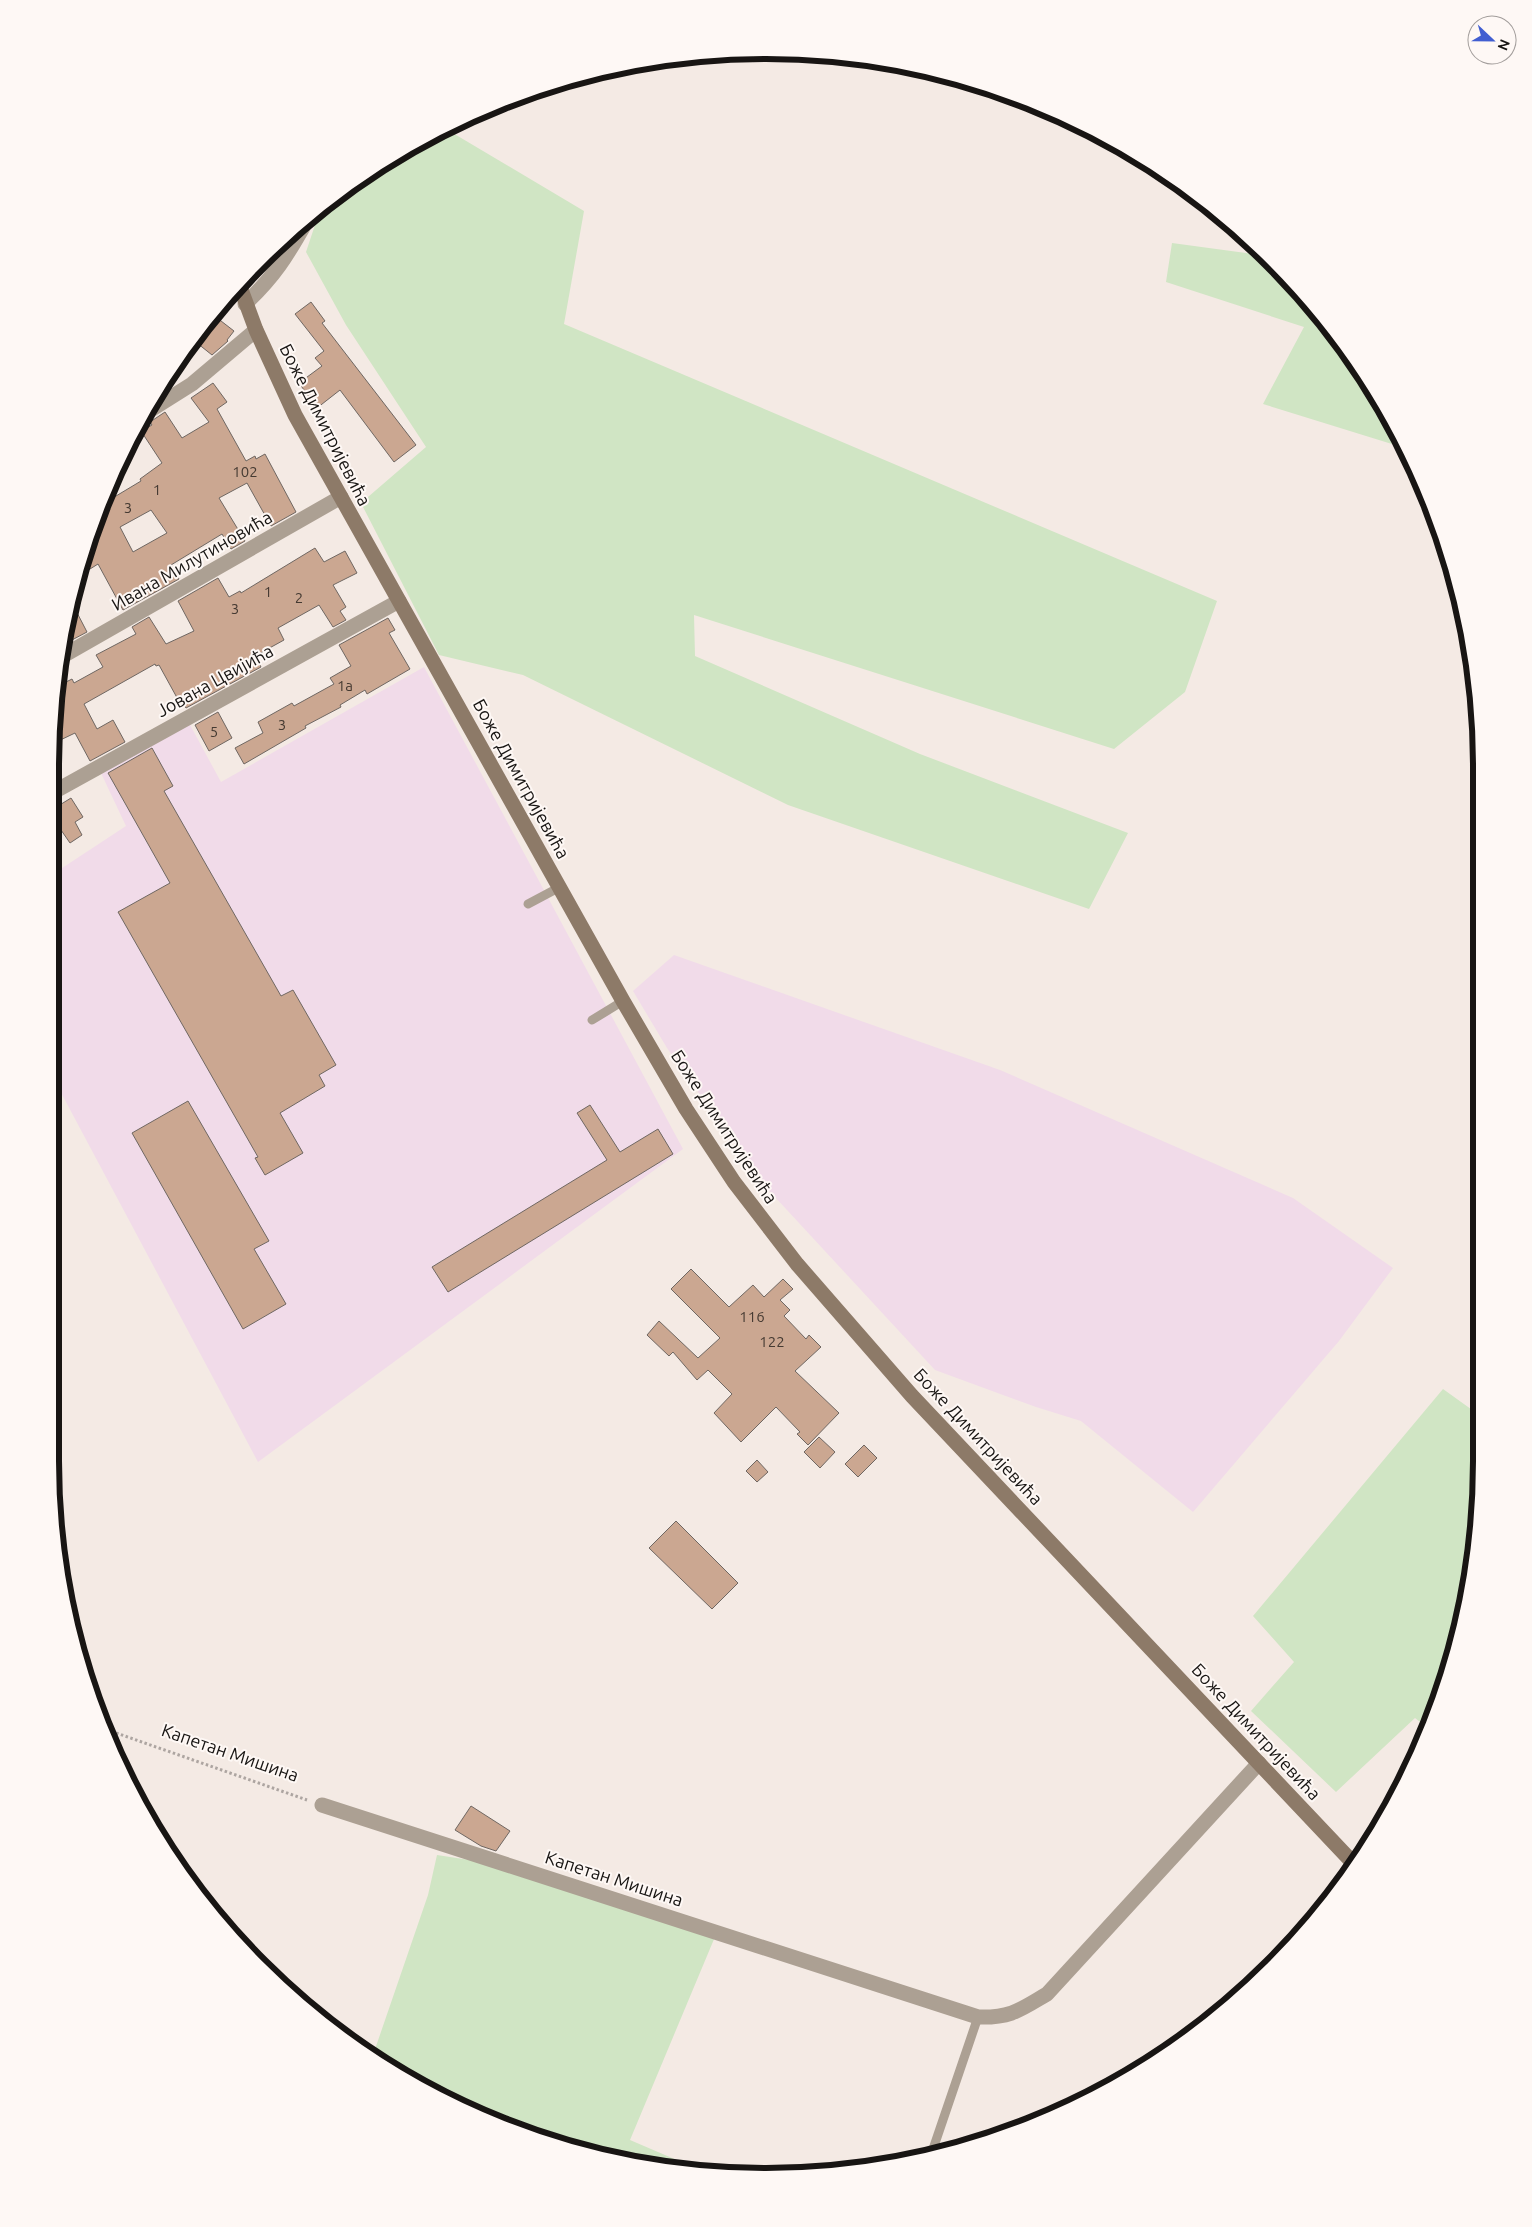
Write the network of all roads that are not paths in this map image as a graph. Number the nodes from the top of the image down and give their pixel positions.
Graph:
1 (299, 235) edge
2 (241, 292) edge
3 (245, 304) junction
4 (256, 330) junction
5 (158, 405) edge
6 (341, 497) junction
7 (399, 601) junction
8 (68, 653) edge
9 (59, 789) edge
10 (560, 886) junction
11 (528, 904) dead end
12 (623, 1001) junction
13 (592, 1020) dead end
14 (1259, 1763) junction
15 (322, 1805) road end
16 (1350, 1860) edge
17 (978, 2017) junction
18 (933, 2148) edge

1 - 3 street
2 - 3 main road, Боже Димитријевића
3 - 4 main road, Боже Димитријевића
4 - 5 street
4 - 6 main road, Боже Димитријевића
6 - 7 main road, Боже Димитријевића
6 - 8 street, Ивана Милутиновића
7 - 9 street, Јована Цвијића
7 - 10 main road, Боже Димитријевића
10 - 11 lane
10 - 12 main road, Боже Димитријевића
12 - 13 lane
12 - 14 main road, Боже Димитријевића
14 - 16 main road, Боже Димитријевића
14 - 17 street, Капетан Мишина
15 - 17 street, Капетан Мишина
17 - 18 lane

